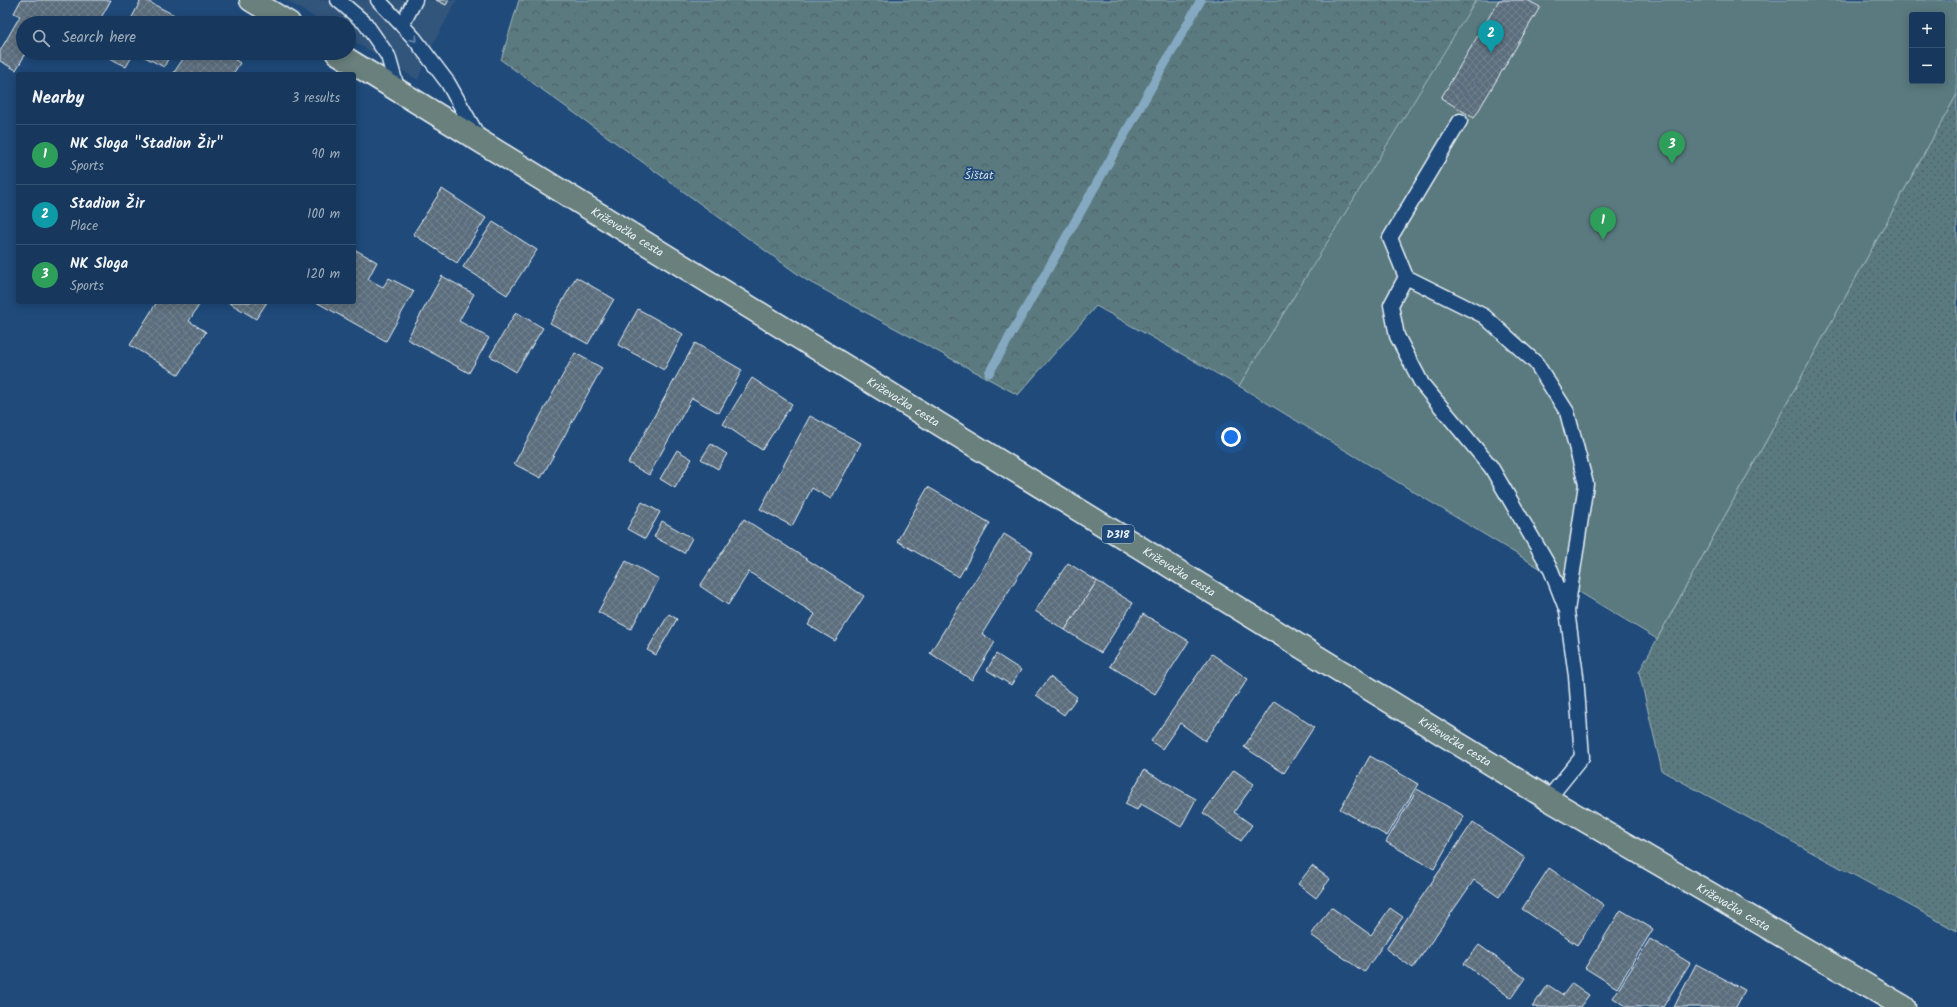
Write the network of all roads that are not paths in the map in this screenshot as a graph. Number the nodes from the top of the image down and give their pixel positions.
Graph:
1 (252, 0) edge
2 (338, 0) edge
3 (378, 0) edge
4 (415, 0) edge
5 (278, 16) edge
6 (402, 25) junction
7 (348, 60) edge
8 (398, 91) junction
9 (1460, 121) dead end
10 (482, 142) junction
11 (1406, 277) junction
12 (1567, 611) junction
13 (1548, 799) junction
14 (1904, 1007) edge

1 - 5 main road
2 - 8 lane
3 - 6 lane
4 - 6 lane
6 -> 10 lane
7 - 8 main road, Križevačka cesta / D318
8 - 10 main road, Križevačka cesta / D318
9 - 11 lane
10 - 13 main road, Križevačka cesta / D318
11 - 12 lane
11 - 12 lane
12 - 13 lane
13 - 14 main road, Križevačka cesta / D318

